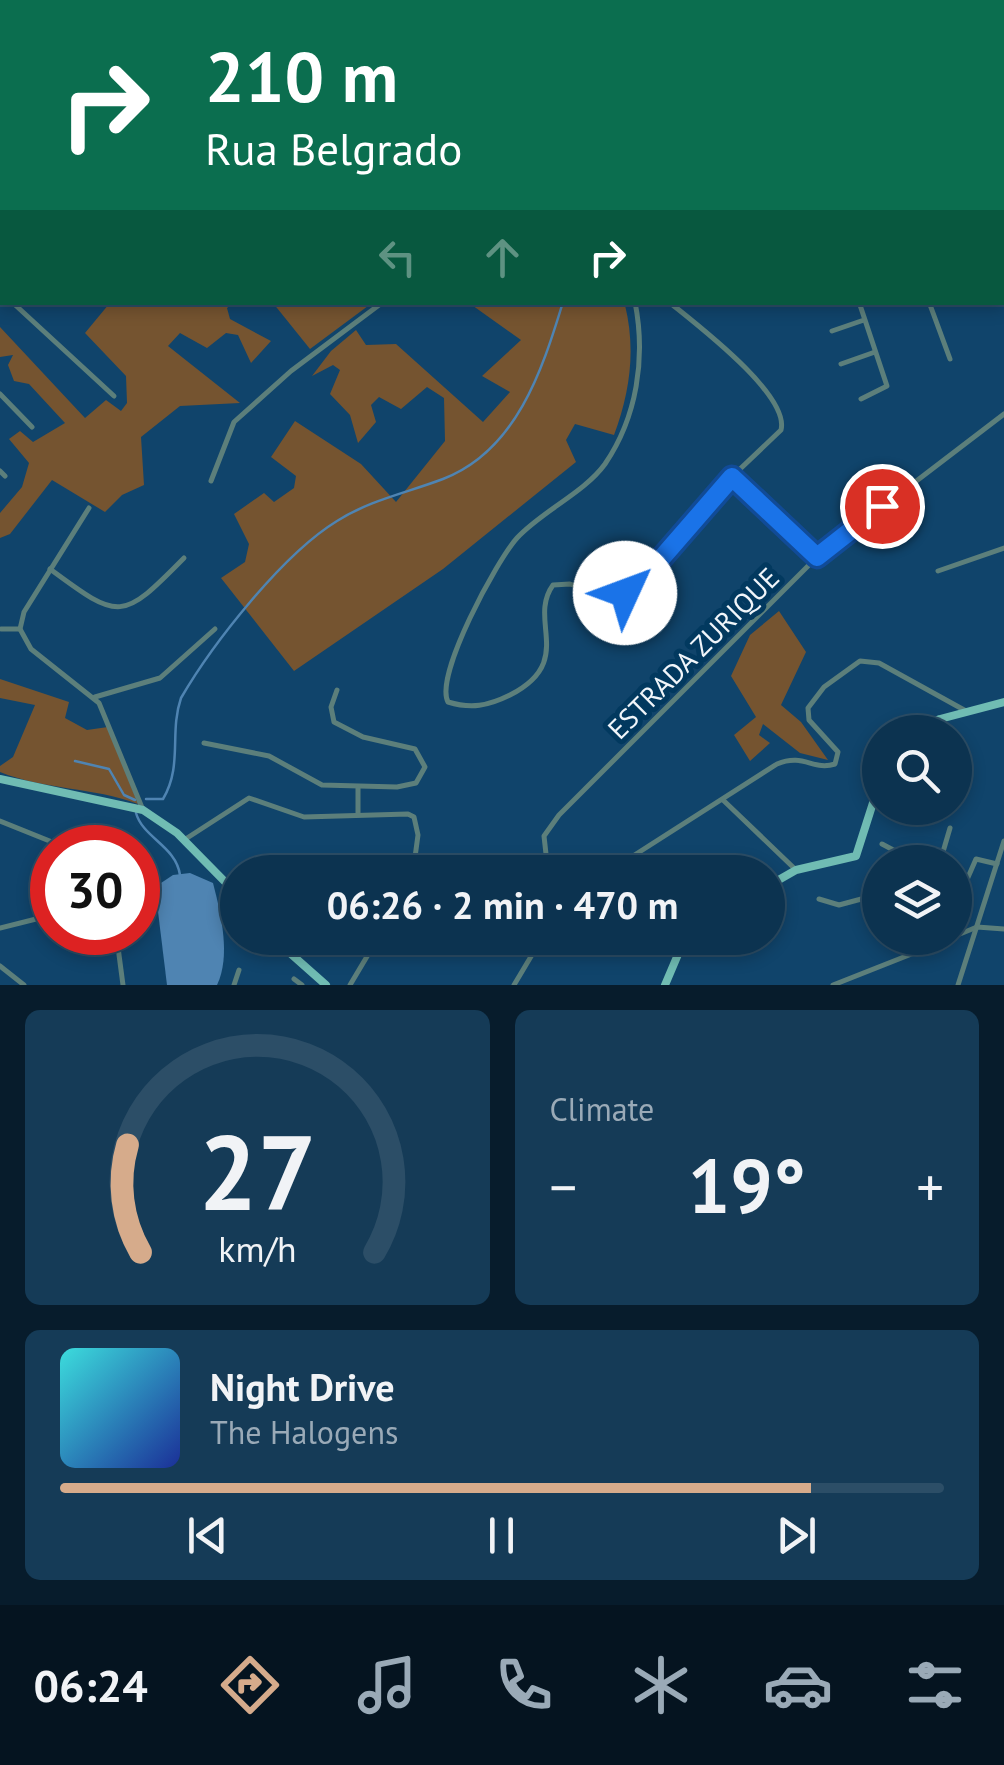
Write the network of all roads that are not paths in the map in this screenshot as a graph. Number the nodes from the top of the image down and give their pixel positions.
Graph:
1 (15, 305) edge
2 (379, 305) edge
3 (635, 305) edge
4 (671, 305) edge
5 (860, 305) edge
6 (930, 305) edge
7 (864, 320) junction
8 (832, 331) dead end
9 (875, 352) junction
10 (950, 359) dead end
11 (841, 364) dead end
12 (0, 394) edge
13 (114, 396) dead end
14 (861, 399) dead end
15 (1004, 414) edge
16 (32, 427) dead end
17 (732, 477) junction
18 (211, 481) dead end
19 (89, 508) dead end
20 (1004, 548) edge
21 (817, 557) junction
22 (184, 558) dead end
23 (50, 569) junction
24 (938, 572) dead end
25 (1, 629) edge
26 (20, 629) junction
27 (215, 629) dead end
28 (337, 690) dead end
29 (93, 698) junction
30 (1004, 702) edge
31 (970, 714) junction
32 (965, 715) edge
33 (204, 742) dead end
34 (0, 779) edge
35 (358, 788) junction
36 (723, 800) junction
37 (143, 810) junction
38 (358, 813) junction
39 (0, 822) edge
40 (866, 825) edge
41 (950, 828) dead end
42 (30, 834) edge
43 (184, 840) junction
44 (1004, 841) edge
45 (945, 845) edge
46 (415, 855) edge
47 (545, 855) edge
48 (635, 855) edge
49 (997, 864) junction
50 (972, 868) edge
51 (796, 870) junction
52 (785, 876) edge
53 (220, 877) edge
54 (819, 899) dead end
55 (862, 899) edge
56 (30, 920) edge
57 (977, 927) junction
58 (0, 928) edge
59 (972, 929) edge
60 (1004, 929) edge
61 (119, 955) edge
62 (292, 955) edge
63 (368, 955) edge
64 (532, 955) edge
65 (678, 955) edge
66 (909, 955) edge
67 (0, 966) edge
68 (240, 970) dead end
69 (294, 979) dead end
70 (24, 985) edge
71 (123, 985) edge
72 (234, 985) edge
73 (302, 985) edge
74 (326, 985) edge
75 (350, 985) edge
76 (514, 985) edge
77 (665, 985) edge
78 (833, 985) edge
79 (958, 985) edge

1 - 13 street
2 - 18 street
3 - 17 street
4 - 17 street
5 - 7 street
6 - 10 street
7 - 8 street
7 - 9 street
9 - 11 street
9 - 14 street
12 - 16 street
15 - 21 street, ESTRADA ZURIQUE
17 - 21 street
19 - 23 street
20 - 24 street
21 - 47 street, ESTRADA ZURIQUE
22 - 23 street
23 - 26 street
25 - 26 street
26 - 29 street
27 - 29 street
28 - 35 street
29 - 37 street
30 - 31 main road
31 - 32 main road
31 - 36 street
33 - 35 street
34 - 37 main road
35 - 38 street
36 - 48 street
36 - 51 street
37 - 43 main road
38 - 43 street
38 - 46 street
39 - 42 street
40 - 51 main road
41 - 45 street
43 - 53 main road
44 - 49 street
49 - 50 street
49 - 57 street
51 - 52 main road
54 - 55 street
56 - 58 street
57 - 59 street
57 - 60 street
57 - 79 street
61 - 71 street
62 - 74 main road
63 - 75 street
64 - 76 street
65 - 77 main road
66 - 78 street
67 - 70 street
68 - 72 street
69 - 73 street

